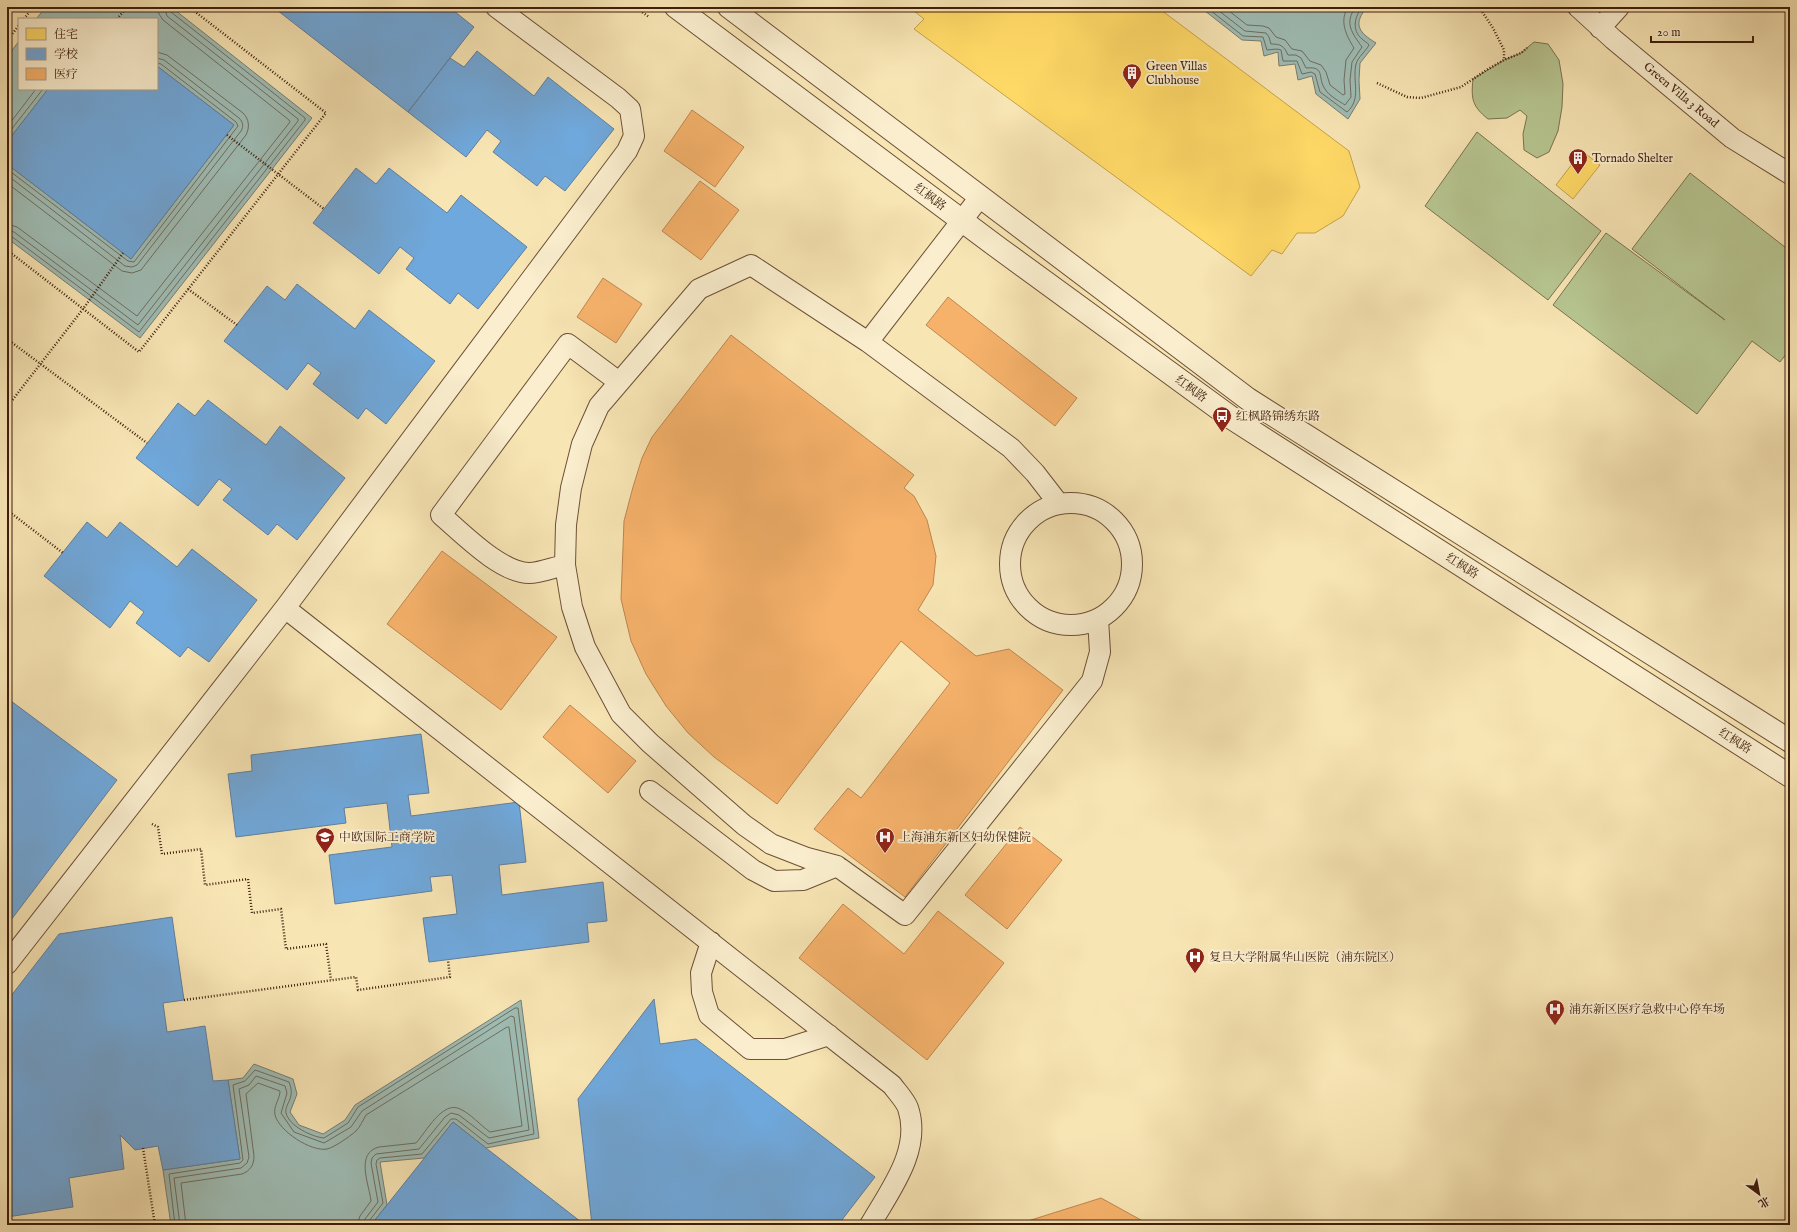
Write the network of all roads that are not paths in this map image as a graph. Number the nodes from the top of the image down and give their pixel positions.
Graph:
1 (496, 7) edge
2 (676, 7) edge
3 (729, 7) edge
4 (1578, 7) edge
5 (1619, 7) edge
6 (1600, 28) junction
7 (1790, 174) edge
8 (980, 197) junction
9 (962, 221) junction
10 (868, 342) junction
11 (619, 382) junction
12 (1059, 504) junction
13 (565, 565) junction
14 (285, 608) junction
15 (1098, 619) junction
16 (1790, 741) edge
17 (1790, 776) edge
18 (650, 791) dead end
19 (837, 866) junction
20 (711, 942) junction
21 (7, 964) edge
22 (829, 1035) junction
23 (870, 1225) edge

1 - 14 lane
2 - 9 street, 红枫路
3 - 8 street
4 - 6 lane, Green Villa 3 Road
5 - 6 lane
6 - 7 lane, Green Villa 3 Road
8 - 9 lane
8 - 16 street
9 - 10 lane
9 - 17 street, 红枫路
10 - 11 lane
10 - 12 lane
11 - 13 lane
11 - 13 lane
12 - 15 lane
12 - 15 lane
13 - 19 lane
14 - 20 lane
14 - 21 lane
15 - 19 lane
18 - 19 lane
20 - 22 lane
20 - 22 lane
22 - 23 lane

